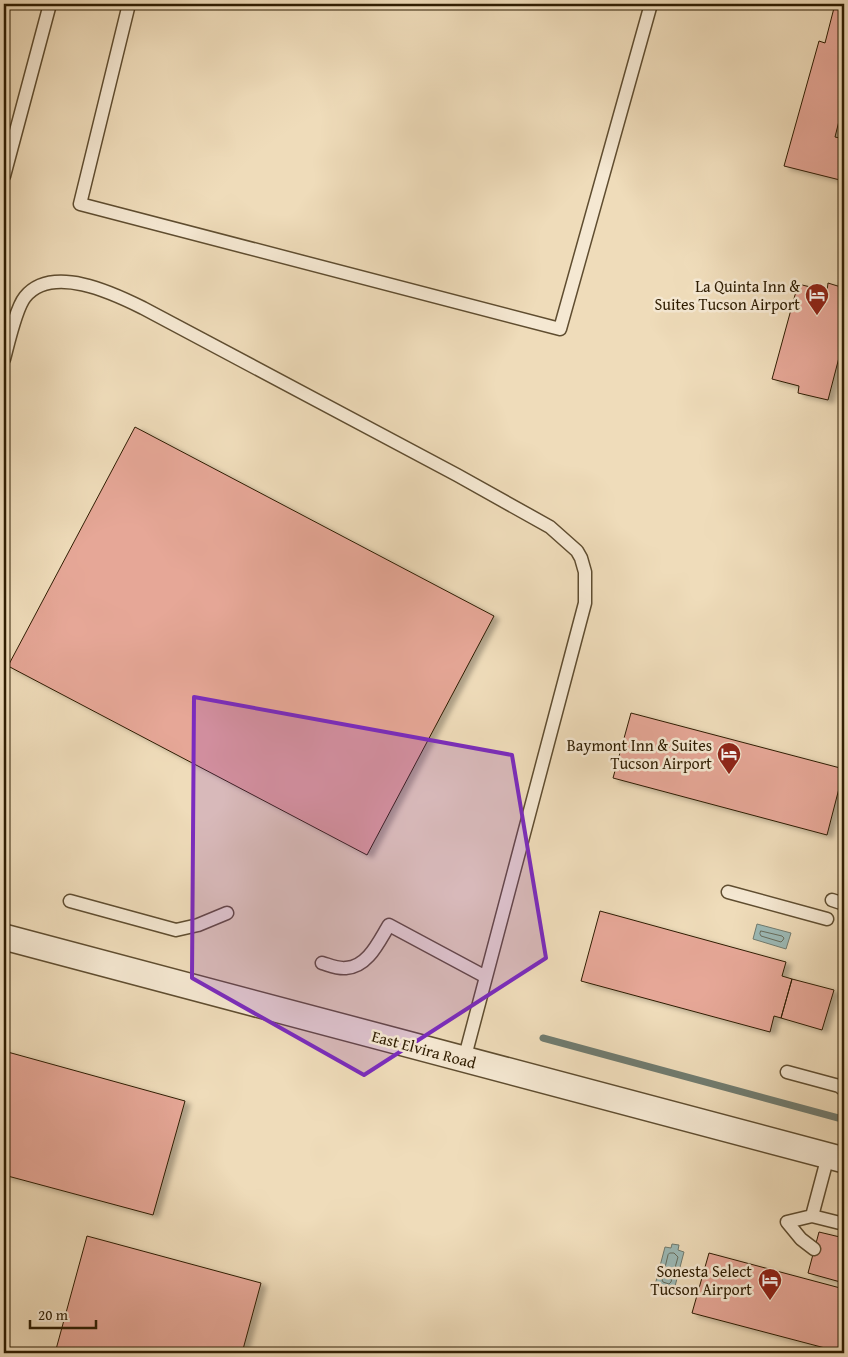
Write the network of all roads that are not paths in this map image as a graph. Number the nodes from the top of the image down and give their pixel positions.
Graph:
1 (50, 4) edge
2 (129, 4) edge
3 (651, 4) edge
4 (4, 176) edge
5 (4, 359) edge
6 (728, 892) dead end
7 (70, 901) dead end
8 (227, 913) dead end
9 (827, 919) dead end
10 (4, 937) edge
11 (322, 963) dead end
12 (486, 977) junction
13 (464, 1060) junction
14 (786, 1072) dead end
15 (844, 1090) edge
16 (836, 1158) edge
17 (812, 1216) junction
18 (844, 1224) edge
19 (814, 1249) dead end

1 - 4 lane
2 - 3 lane
5 - 12 lane
6 - 9 lane
7 - 8 lane
10 - 13 street, East Elvira Road
11 - 12 lane
12 - 13 lane
13 - 16 street, East Elvira Road
14 - 15 lane
16 - 17 lane
17 - 18 lane
17 - 19 lane

